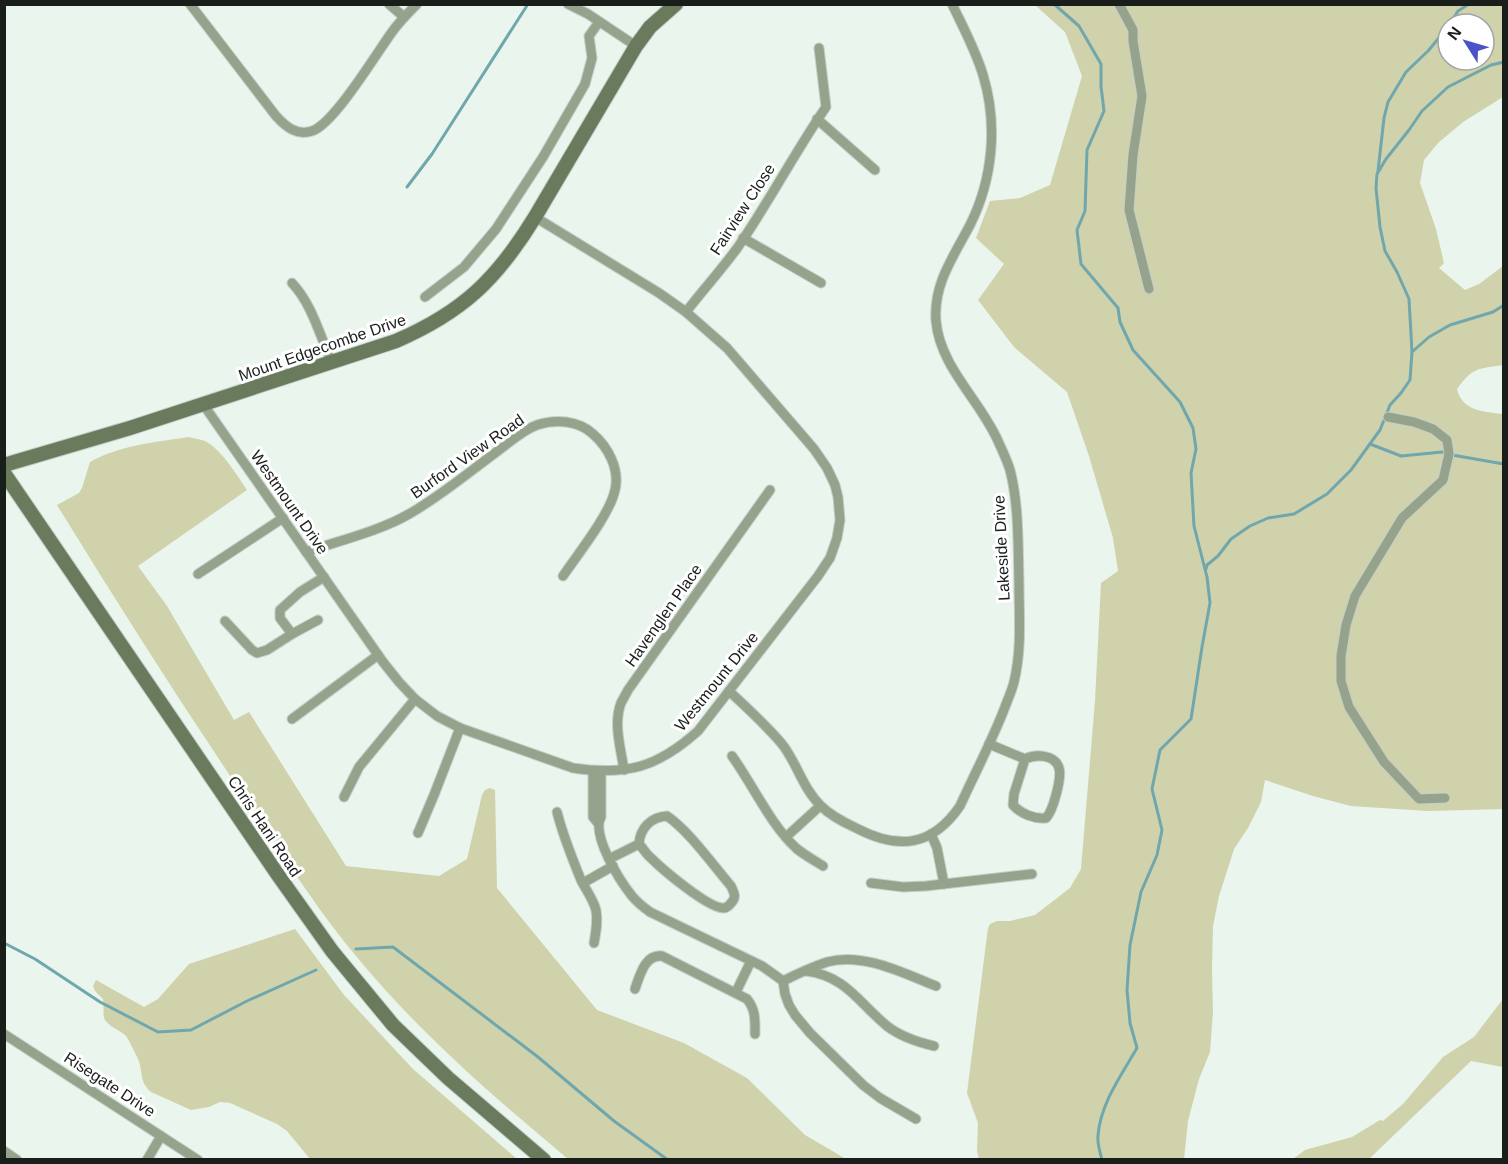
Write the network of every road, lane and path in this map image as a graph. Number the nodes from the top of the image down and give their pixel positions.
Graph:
1 (190, 4) edge
2 (389, 4) edge
3 (417, 4) edge
4 (568, 4) edge
5 (578, 4) edge
6 (676, 4) edge
7 (952, 4) edge
8 (1119, 4) edge
9 (588, 14) junction
10 (404, 17) junction
11 (599, 22) junction
12 (636, 46) junction
13 (819, 48) dead end
14 (817, 119) junction
15 (875, 170) dead end
16 (535, 217) junction
17 (743, 238) junction
18 (292, 282) dead end
19 (821, 283) dead end
20 (1149, 289) dead end
21 (425, 297) dead end
22 (686, 312) junction
23 (332, 363) junction
24 (203, 404) junction
25 (1388, 417) dead end
26 (4, 465) edge
27 (4, 472) edge
28 (770, 490) dead end
29 (283, 518) junction
30 (306, 552) junction
31 (198, 574) dead end
32 (563, 576) dead end
33 (324, 577) junction
34 (318, 620) dead end
35 (225, 621) dead end
36 (292, 634) junction
37 (378, 655) junction
38 (729, 692) junction
39 (415, 699) junction
40 (292, 719) dead end
41 (459, 728) junction
42 (989, 744) junction
43 (732, 756) dead end
44 (1025, 759) junction
45 (624, 770) junction
46 (597, 771) junction
47 (344, 797) dead end
48 (1445, 798) dead end
49 (820, 806) junction
50 (557, 812) dead end
51 (418, 833) dead end
52 (931, 834) junction
53 (786, 837) junction
54 (639, 844) junction
55 (611, 862) junction
56 (823, 866) dead end
57 (1032, 874) dead end
58 (871, 883) dead end
59 (583, 884) junction
60 (944, 884) junction
61 (594, 943) dead end
62 (751, 961) junction
63 (804, 971) junction
64 (783, 981) junction
65 (936, 986) dead end
66 (635, 988) dead end
67 (736, 992) junction
68 (4, 1034) edge
69 (755, 1034) dead end
70 (934, 1046) dead end
71 (916, 1119) dead end
72 (161, 1136) junction
73 (4, 1151) edge
74 (17, 1160) edge
75 (147, 1160) edge
76 (198, 1160) edge
77 (543, 1160) edge

1 - 10 street
2 - 10 street
3 - 10 street
4 - 9 street
5 - 9 street
6 - 12 main road, Mount Edgecombe Drive
7 - 42 street, Lakeside Drive
8 - 20 street
9 - 11 street
11 - 12 street
11 - 21 street
12 - 16 main road, Mount Edgecombe Drive
13 - 14 street, Fairview Close
14 - 15 street
14 - 17 street, Fairview Close
16 - 22 street, Westmount Drive
16 - 23 main road, Mount Edgecombe Drive
17 - 19 street
17 - 22 street, Fairview Close
18 - 23 street
22 - 38 street, Westmount Drive
23 - 24 main road, Mount Edgecombe Drive
24 - 26 main road, Mount Edgecombe Drive
24 - 29 street, Westmount Drive
25 - 48 street
27 - 77 main road, Chris Hani Road
28 - 45 street, Havenglen Place
29 - 30 street, Westmount Drive
29 - 31 street
30 - 32 street, Burford View Road
30 - 33 street, Westmount Drive
33 - 36 street
33 - 37 street, Westmount Drive
34 - 36 street
35 - 36 street
37 - 39 street, Westmount Drive
37 - 40 street
38 - 45 street, Westmount Drive
38 - 49 street, Lakeside Drive
39 - 41 street, Westmount Drive
39 - 47 street
41 - 46 street, Westmount Drive
41 - 51 street
42 - 44 street
42 - 52 street, Lakeside Drive
43 - 53 street
44 - 44 street
45 - 46 street, Westmount Drive
46 - 55 street
49 - 52 street, Lakeside Drive
49 - 53 street
50 - 59 street
52 - 60 street
53 - 56 street
54 - 54 street
54 - 55 street
55 - 59 street
55 - 62 street
57 - 60 street
58 - 60 street
59 - 61 street
62 - 64 street
62 - 67 street
63 - 64 street
63 - 65 street
63 - 70 street
64 - 71 street
66 - 67 street
67 - 69 street
68 - 72 street, Risegate Drive
72 - 75 street
72 - 76 street, Risegate Drive
73 - 74 street

